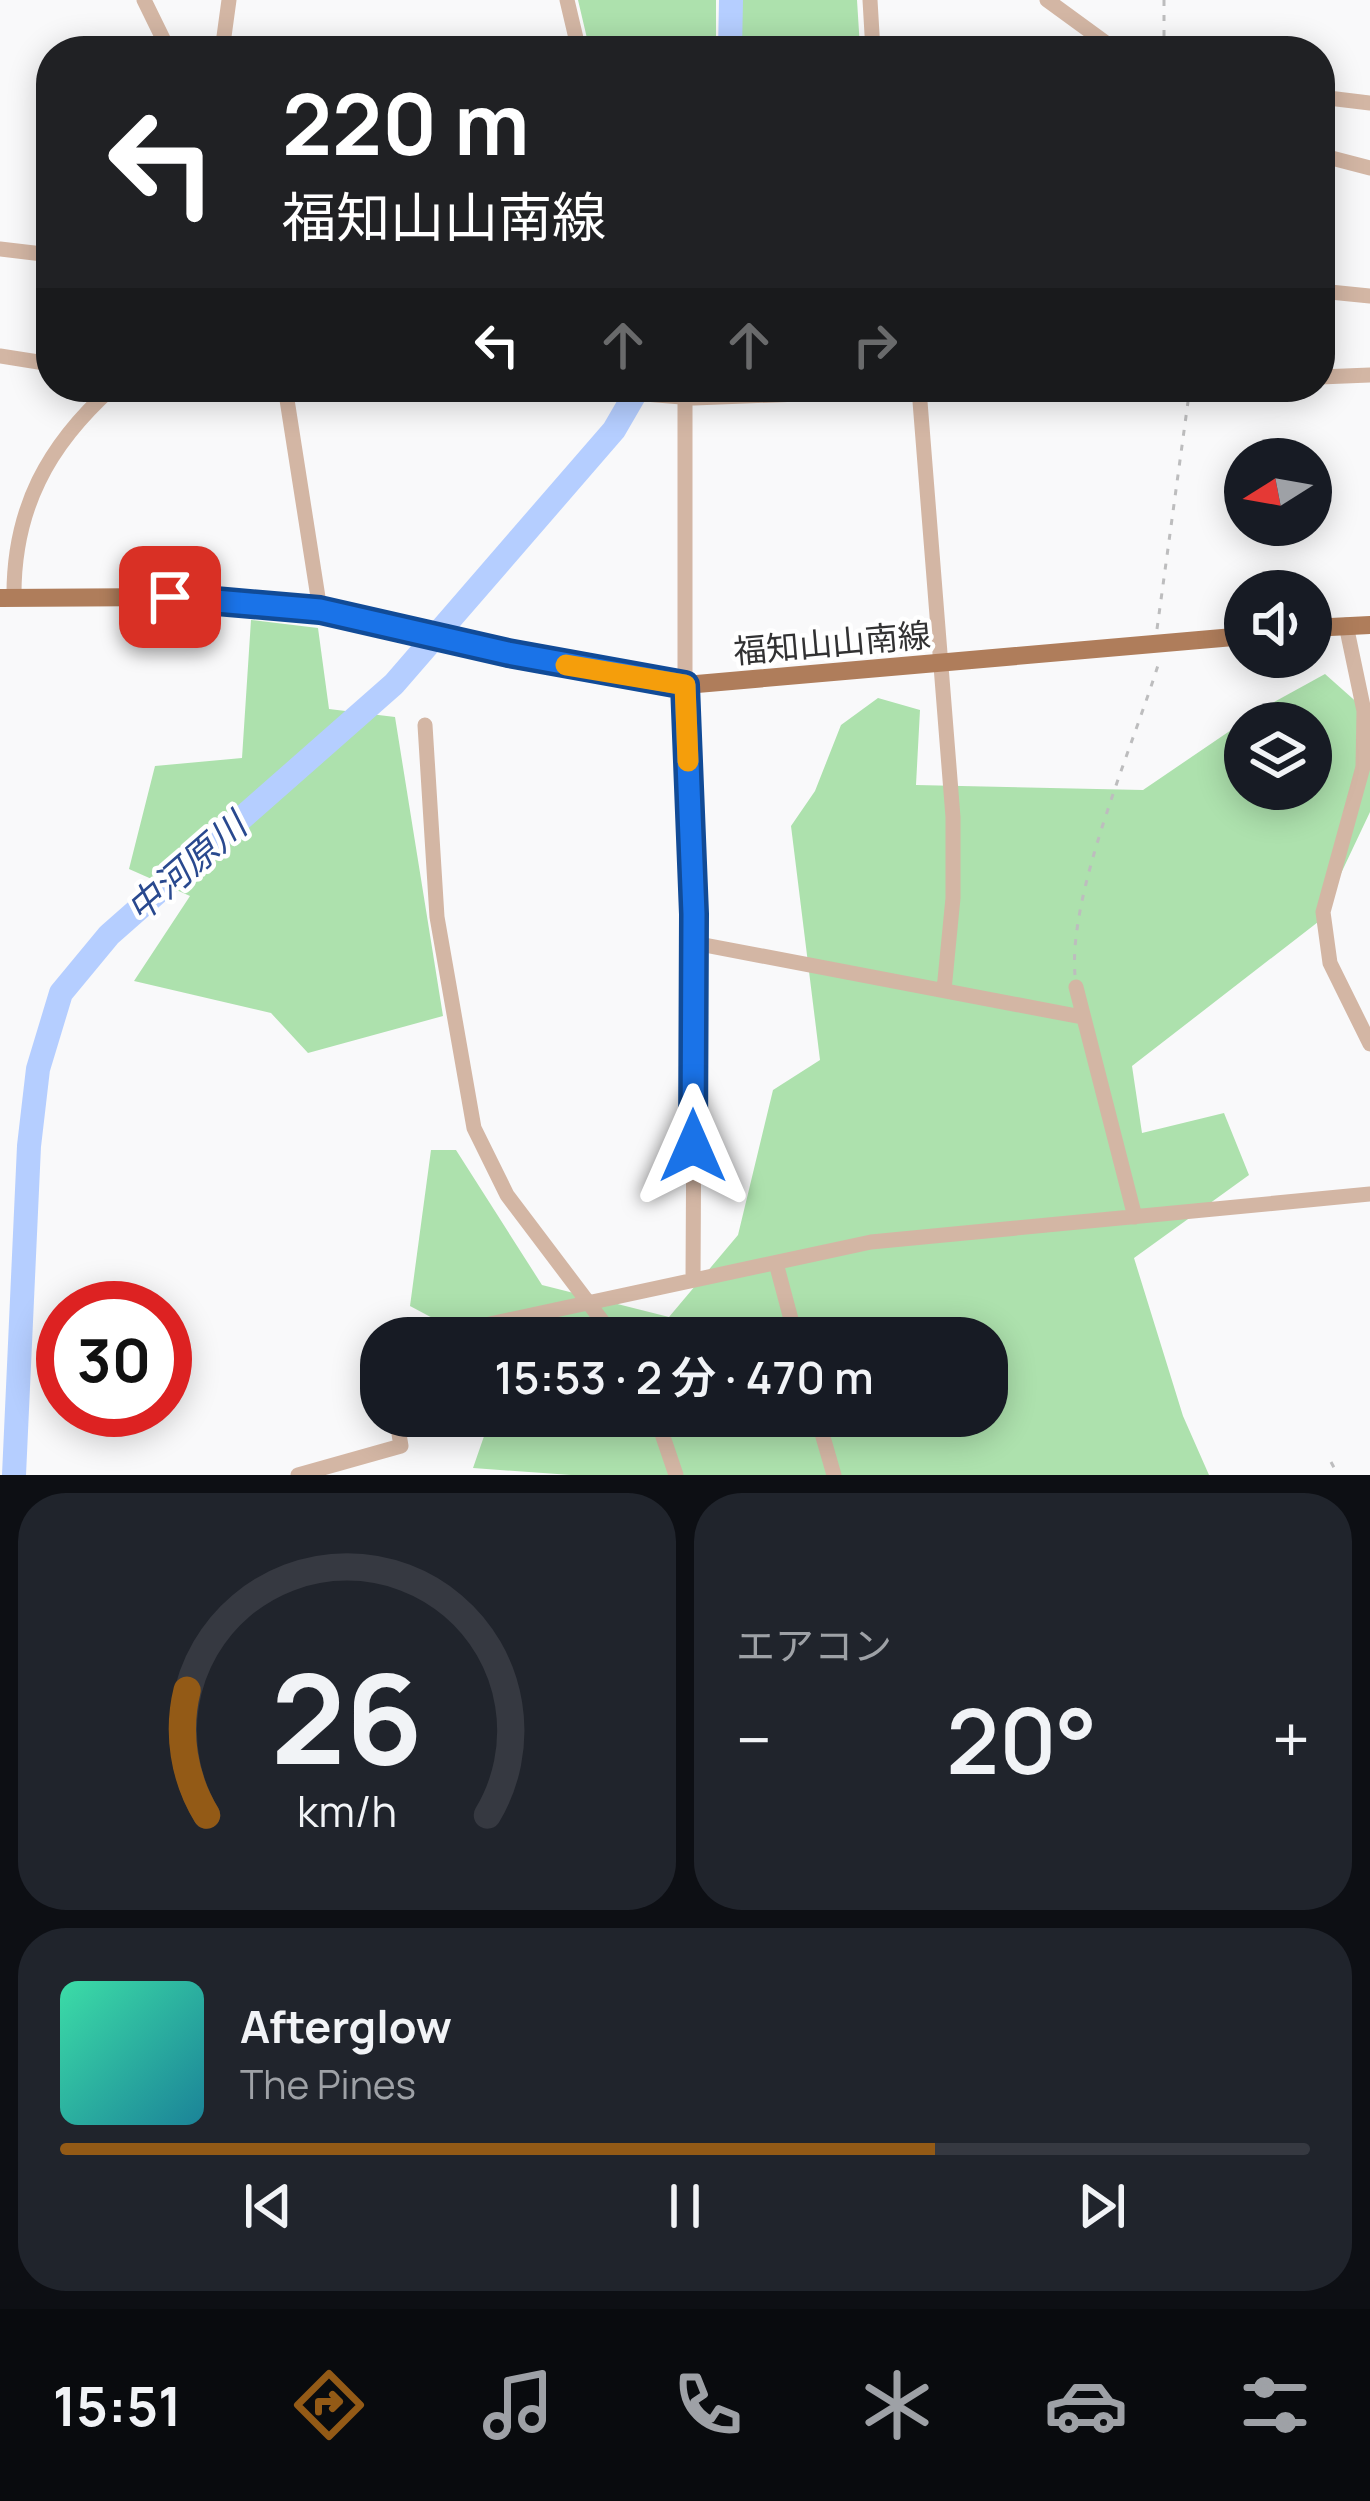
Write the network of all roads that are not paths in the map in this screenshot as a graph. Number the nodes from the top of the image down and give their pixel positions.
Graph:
1 (144, 0) edge
2 (230, 0) edge
3 (567, 0) edge
4 (870, 0) edge
5 (1047, 0) edge
6 (162, 36) edge
7 (224, 36) edge
8 (575, 36) edge
9 (872, 36) edge
10 (1097, 36) edge
11 (1335, 100) edge
12 (1370, 103) edge
13 (1335, 159) edge
14 (1370, 168) edge
15 (0, 249) edge
16 (36, 253) edge
17 (1335, 292) edge
18 (1370, 296) edge
19 (0, 356) edge
20 (36, 362) edge
21 (1370, 375) edge
22 (1335, 376) edge
23 (97, 402) edge
24 (287, 402) edge
25 (685, 402) edge
26 (911, 402) edge
27 (7, 598) edge
28 (320, 610) junction
29 (1346, 625) junction
30 (1370, 625) edge
31 (1332, 626) edge
32 (1224, 638) edge
33 (940, 664) junction
34 (685, 685) junction
35 (425, 725) dead end
36 (694, 944) junction
37 (1076, 987) road end
38 (944, 989) junction
39 (1082, 1017) junction
40 (1370, 1044) edge
41 (1370, 1194) edge
42 (1135, 1216) junction
43 (776, 1263) junction
44 (693, 1280) junction
45 (590, 1301) junction
46 (519, 1317) edge
47 (601, 1317) edge
48 (790, 1317) edge
49 (400, 1437) edge
50 (663, 1437) edge
51 (823, 1437) edge
52 (298, 1475) edge
53 (676, 1475) edge
54 (834, 1475) edge

1 - 6 street
2 - 7 street
3 - 8 street
4 - 9 street
5 - 10 street
11 - 12 street
13 - 14 street
15 - 16 street
17 - 18 street
19 - 20 street
21 - 22 street
23 - 27 street
24 - 28 street
25 - 34 street
26 - 33 street
27 - 28 main road, 福知山山南線
28 - 34 main road, 福知山山南線
29 - 30 main road
29 - 31 main road
29 - 40 street
32 - 33 main road, 福知山山南線
33 - 34 main road, 福知山山南線
33 - 38 street
34 - 36 street
35 - 45 street
36 - 38 street
36 - 44 street
37 - 39 street
38 - 39 street
39 - 42 street
41 - 42 street
42 - 43 street
43 - 44 street
43 - 48 street
44 - 45 street
45 - 46 street
45 - 47 street
49 - 52 street
50 - 53 street
51 - 54 street

